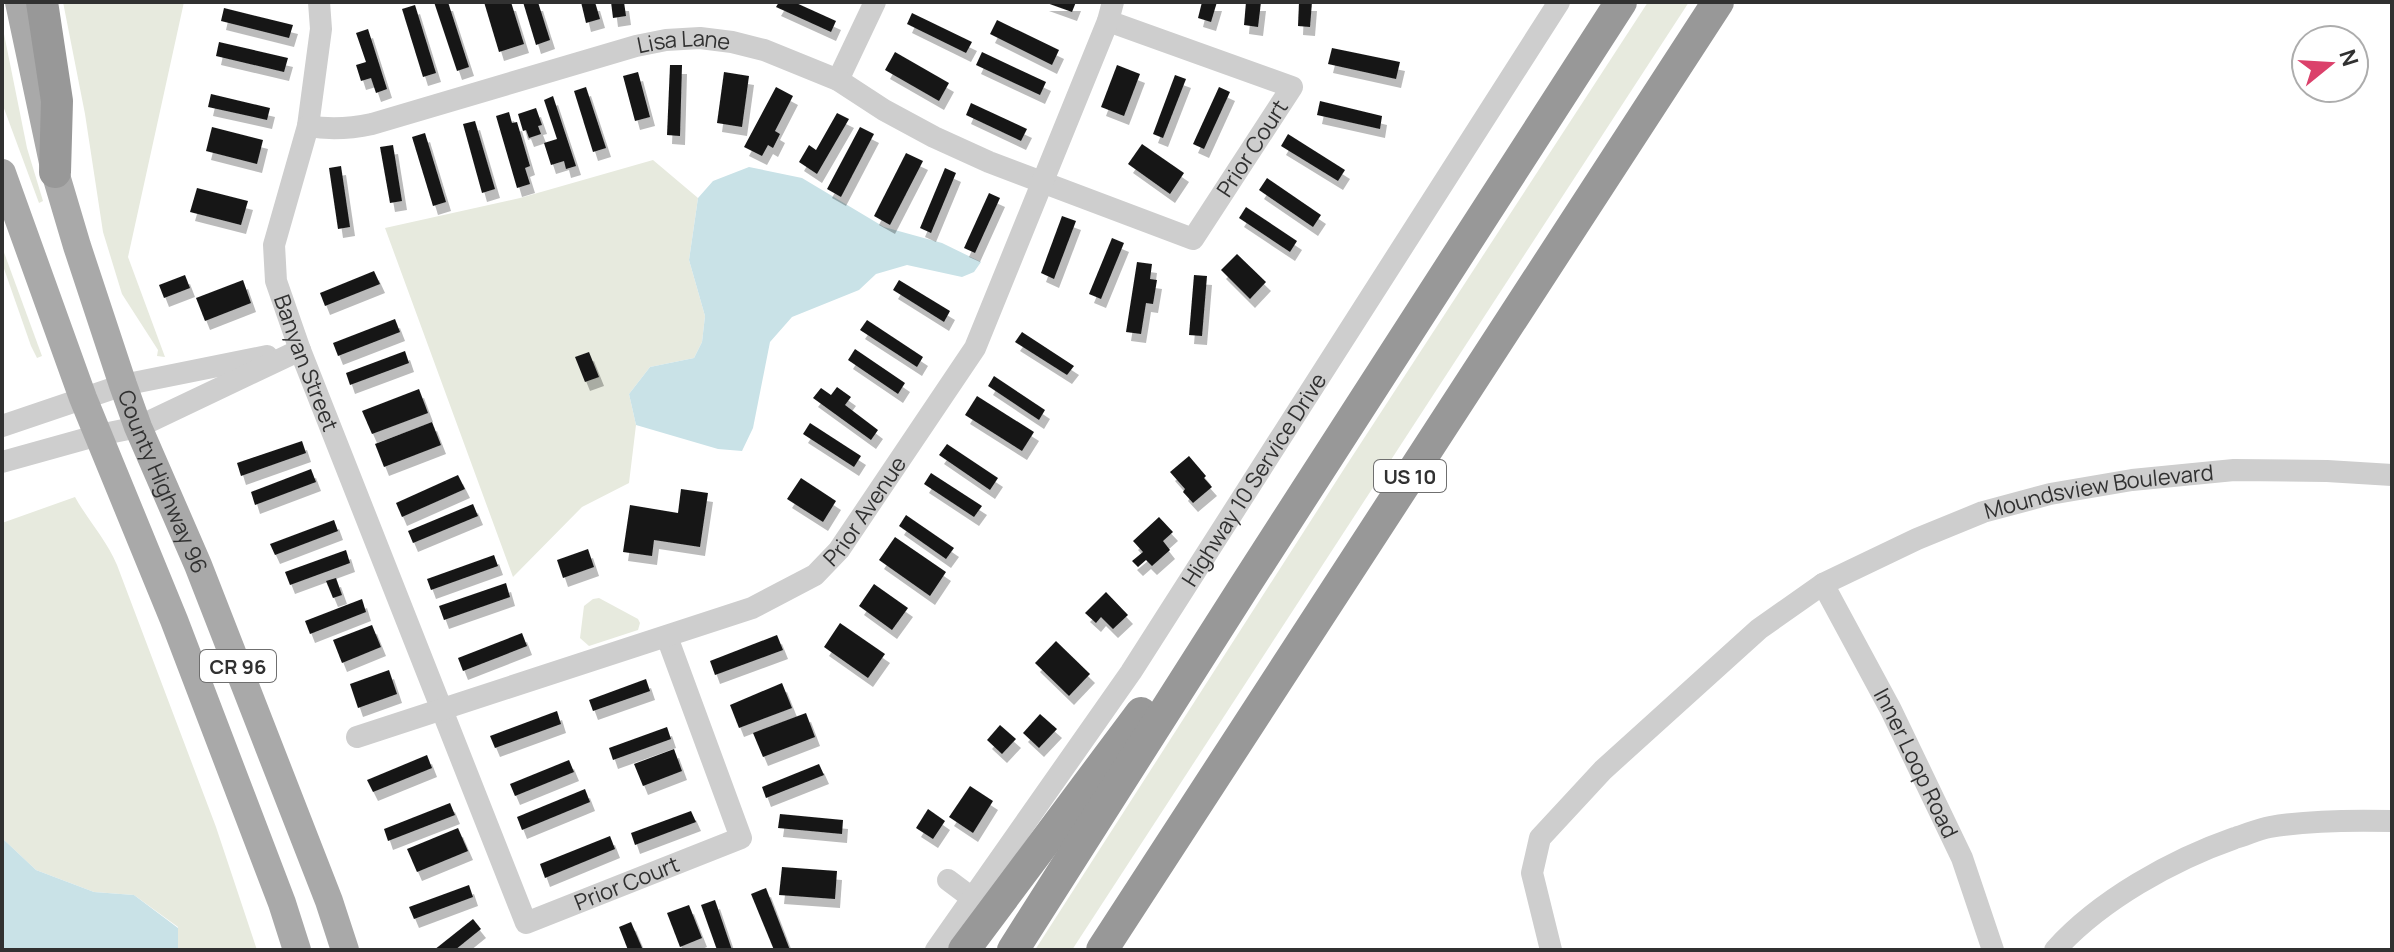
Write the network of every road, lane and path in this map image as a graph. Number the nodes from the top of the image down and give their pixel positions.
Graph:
1 (19, 2) edge
2 (42, 2) edge
3 (319, 2) edge
4 (875, 2) edge
5 (1559, 2) edge
6 (1621, 2) edge
7 (1718, 2) edge
8 (1111, 12) edge
9 (838, 80) junction
10 (308, 126) junction
11 (55, 172) junction
12 (2, 173) edge
13 (1042, 181) junction
14 (300, 350) junction
15 (123, 385) junction
16 (83, 398) junction
17 (2, 426) edge
18 (138, 427) junction
19 (99, 435) junction
20 (2, 462) edge
21 (2392, 475) edge
22 (1257, 566) junction
23 (1823, 584) junction
24 (667, 637) junction
25 (443, 709) junction
26 (357, 737) dead end
27 (2392, 821) edge
28 (948, 880) dead end
29 (972, 898) junction
30 (297, 950) edge
31 (345, 950) edge
32 (936, 950) edge
33 (964, 950) edge
34 (1013, 950) edge
35 (1105, 950) edge
36 (1551, 950) edge
37 (1993, 950) edge
38 (2055, 950) edge

1 - 11 main road, County Highway 96 / CR 96
2 - 11 highway
3 - 10 street, Banyan Street
4 - 9 street
5 - 29 street, Highway 10 Service Drive
6 - 22 highway
7 - 35 highway, US 10
8 - 13 street, Prior Avenue
8 - 13 street, Prior Court
9 - 10 street, Lisa Lane
9 - 13 street, Lisa Lane
10 - 14 street, Banyan Street
11 - 15 main road, County Highway 96 / CR 96
12 - 16 main road, County Highway 96 / CR 96
13 - 24 street, Prior Avenue
14 - 15 street
14 - 18 street
14 - 25 street, Banyan Street
15 - 16 street
15 - 18 main road, County Highway 96 / CR 96
16 - 17 street
16 - 19 main road, County Highway 96 / CR 96
18 - 19 street
18 - 31 main road, County Highway 96 / CR 96
19 - 20 street
19 - 30 main road, County Highway 96 / CR 96
21 - 23 street, Moundsview Boulevard
22 - 33 highway
22 - 34 highway
23 - 36 street, Moundsview Boulevard
23 - 37 street, Inner Loop Road
24 - 25 street, Prior Avenue
24 - 25 street, Prior Court
25 - 26 street, Prior Avenue
27 - 38 street
28 - 29 street
29 - 32 street, Highway 10 Service Drive

